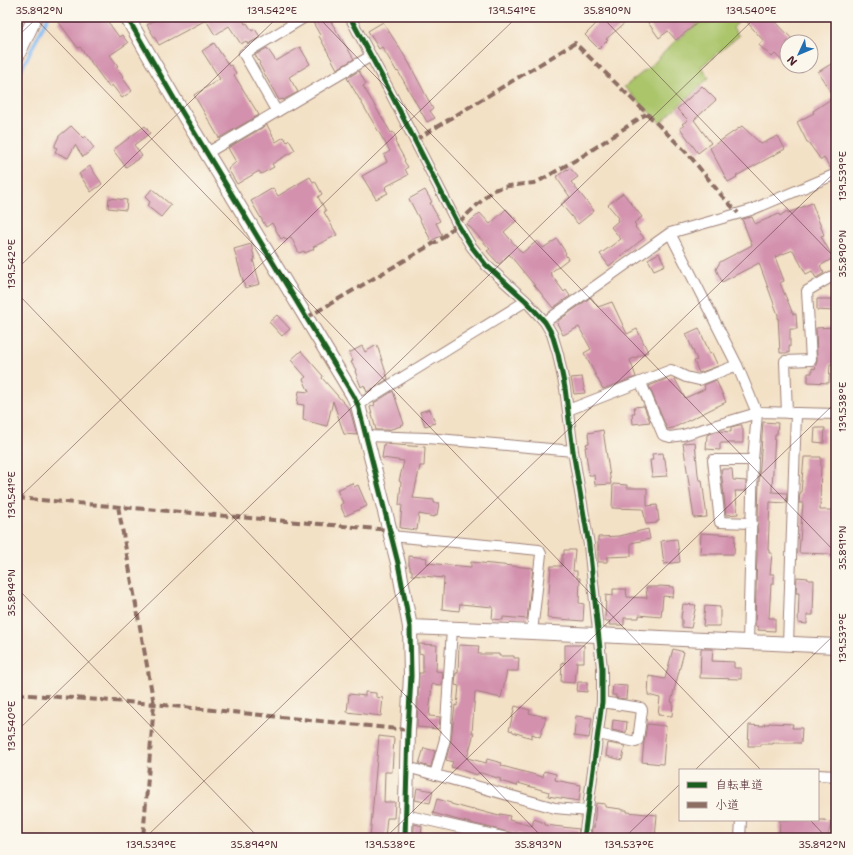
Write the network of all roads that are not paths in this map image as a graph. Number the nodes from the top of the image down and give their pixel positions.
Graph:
1 (35, 17) edge
2 (304, 17) edge
3 (350, 17) edge
4 (129, 18) edge
5 (17, 56) edge
6 (371, 56) junction
7 (277, 112) junction
8 (207, 153) junction
9 (836, 174) edge
10 (670, 233) junction
11 (836, 274) edge
12 (526, 301) junction
13 (545, 322) junction
14 (737, 365) junction
15 (640, 383) junction
16 (358, 405) junction
17 (568, 410) junction
18 (757, 413) junction
19 (792, 413) junction
20 (836, 414) edge
21 (366, 436) junction
22 (573, 452) junction
23 (753, 460) junction
24 (752, 523) junction
25 (391, 536) junction
26 (410, 627) junction
27 (452, 629) junction
28 (532, 632) junction
29 (599, 635) junction
30 (748, 642) junction
31 (788, 644) junction
32 (836, 646) edge
33 (602, 702) junction
34 (598, 734) junction
35 (407, 767) junction
36 (819, 774) edge
37 (435, 775) junction
38 (836, 776) edge
39 (588, 811) junction
40 (405, 816) junction
41 (741, 821) edge
42 (405, 838) edge
43 (507, 838) edge
44 (584, 838) edge
45 (740, 838) edge

1 - 5 street
2 - 7 street
3 - 6 street
4 - 8 street
6 - 7 street
6 - 12 street
7 - 8 street
8 - 16 street
9 - 10 street
10 - 13 street
10 - 14 street
11 - 19 street
12 - 13 street
12 - 16 street
13 - 17 street
14 - 15 street
14 - 18 street
15 - 17 street
15 - 18 street
16 - 21 street
17 - 22 street
18 - 19 street
18 - 23 street
19 - 20 street
19 - 31 street
21 - 22 street
21 - 25 street
22 - 29 street
23 - 24 street
23 - 24 street
24 - 30 street
25 - 26 street
25 - 28 street
26 - 27 street
26 - 35 street
27 - 28 street
27 - 37 street
28 - 29 street
29 - 30 street
29 - 33 street
30 - 31 street
31 - 32 street
33 - 34 street
33 - 34 street
34 - 39 street
35 - 37 street
35 - 40 street
36 - 38 street
37 - 39 street
39 - 44 street
40 - 42 street
40 - 43 street
41 - 45 street

